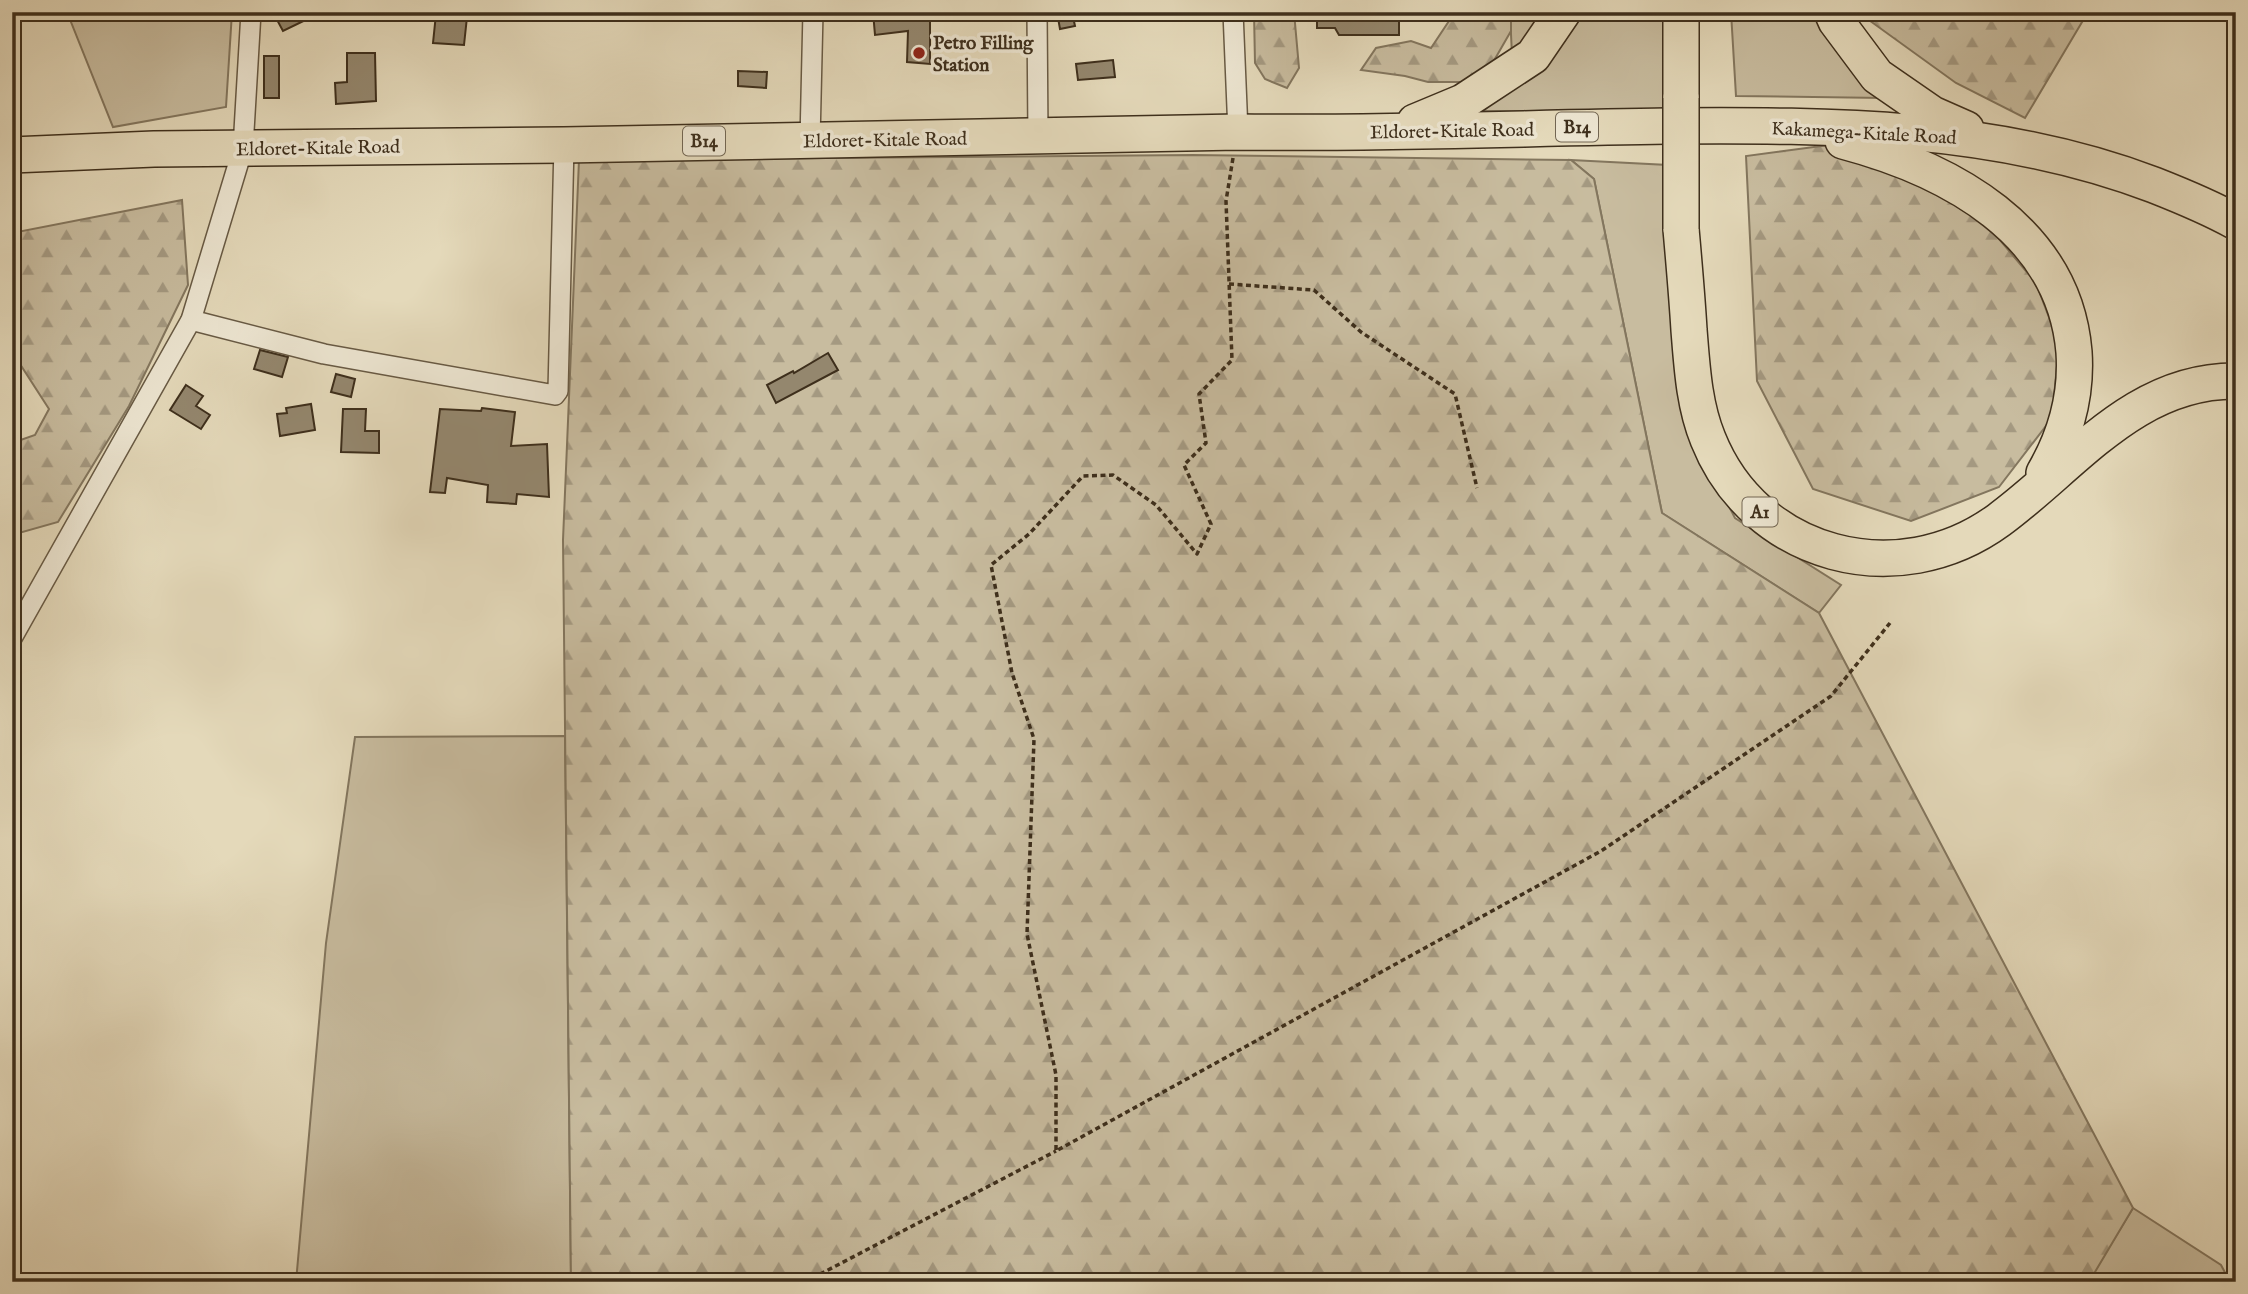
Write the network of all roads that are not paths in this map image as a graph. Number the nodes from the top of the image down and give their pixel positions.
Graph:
1 (251, 12) edge
2 (813, 12) edge
3 (1037, 12) edge
4 (1233, 12) edge
5 (1563, 12) edge
6 (1681, 12) edge
7 (1832, 12) edge
8 (1757, 125) junction
9 (1396, 130) junction
10 (1238, 132) junction
11 (1038, 137) junction
12 (810, 140) junction
13 (1993, 141) junction
14 (564, 145) junction
15 (243, 148) junction
16 (12, 155) edge
17 (2236, 222) edge
18 (191, 320) junction
19 (2236, 381) edge
20 (2032, 493) junction
21 (12, 638) edge

1 - 15 street
2 - 12 street
3 - 11 street
4 - 10 street
5 - 9 highway
6 - 20 highway, Kakamega-Kitale Road / A1, bridge
7 - 13 highway
8 - 9 highway, Eldoret-Kitale Road / B14
8 - 13 highway, Kakamega-Kitale Road
8 - 20 highway, Kakamega-Kitale Road / A1
9 - 10 highway, Eldoret-Kitale Road / B14
10 - 11 highway, Eldoret-Kitale Road / B14
11 - 12 highway, Eldoret-Kitale Road / B14
12 - 14 highway, Eldoret-Kitale Road / B14
13 - 17 highway, Kakamega-Kitale Road
14 - 15 highway, Eldoret-Kitale Road / B14
14 - 18 street
15 - 16 highway, Eldoret-Kitale Road / B14
15 - 18 street
18 - 21 street
19 - 20 highway, Kakamega-Kitale Road / A1

